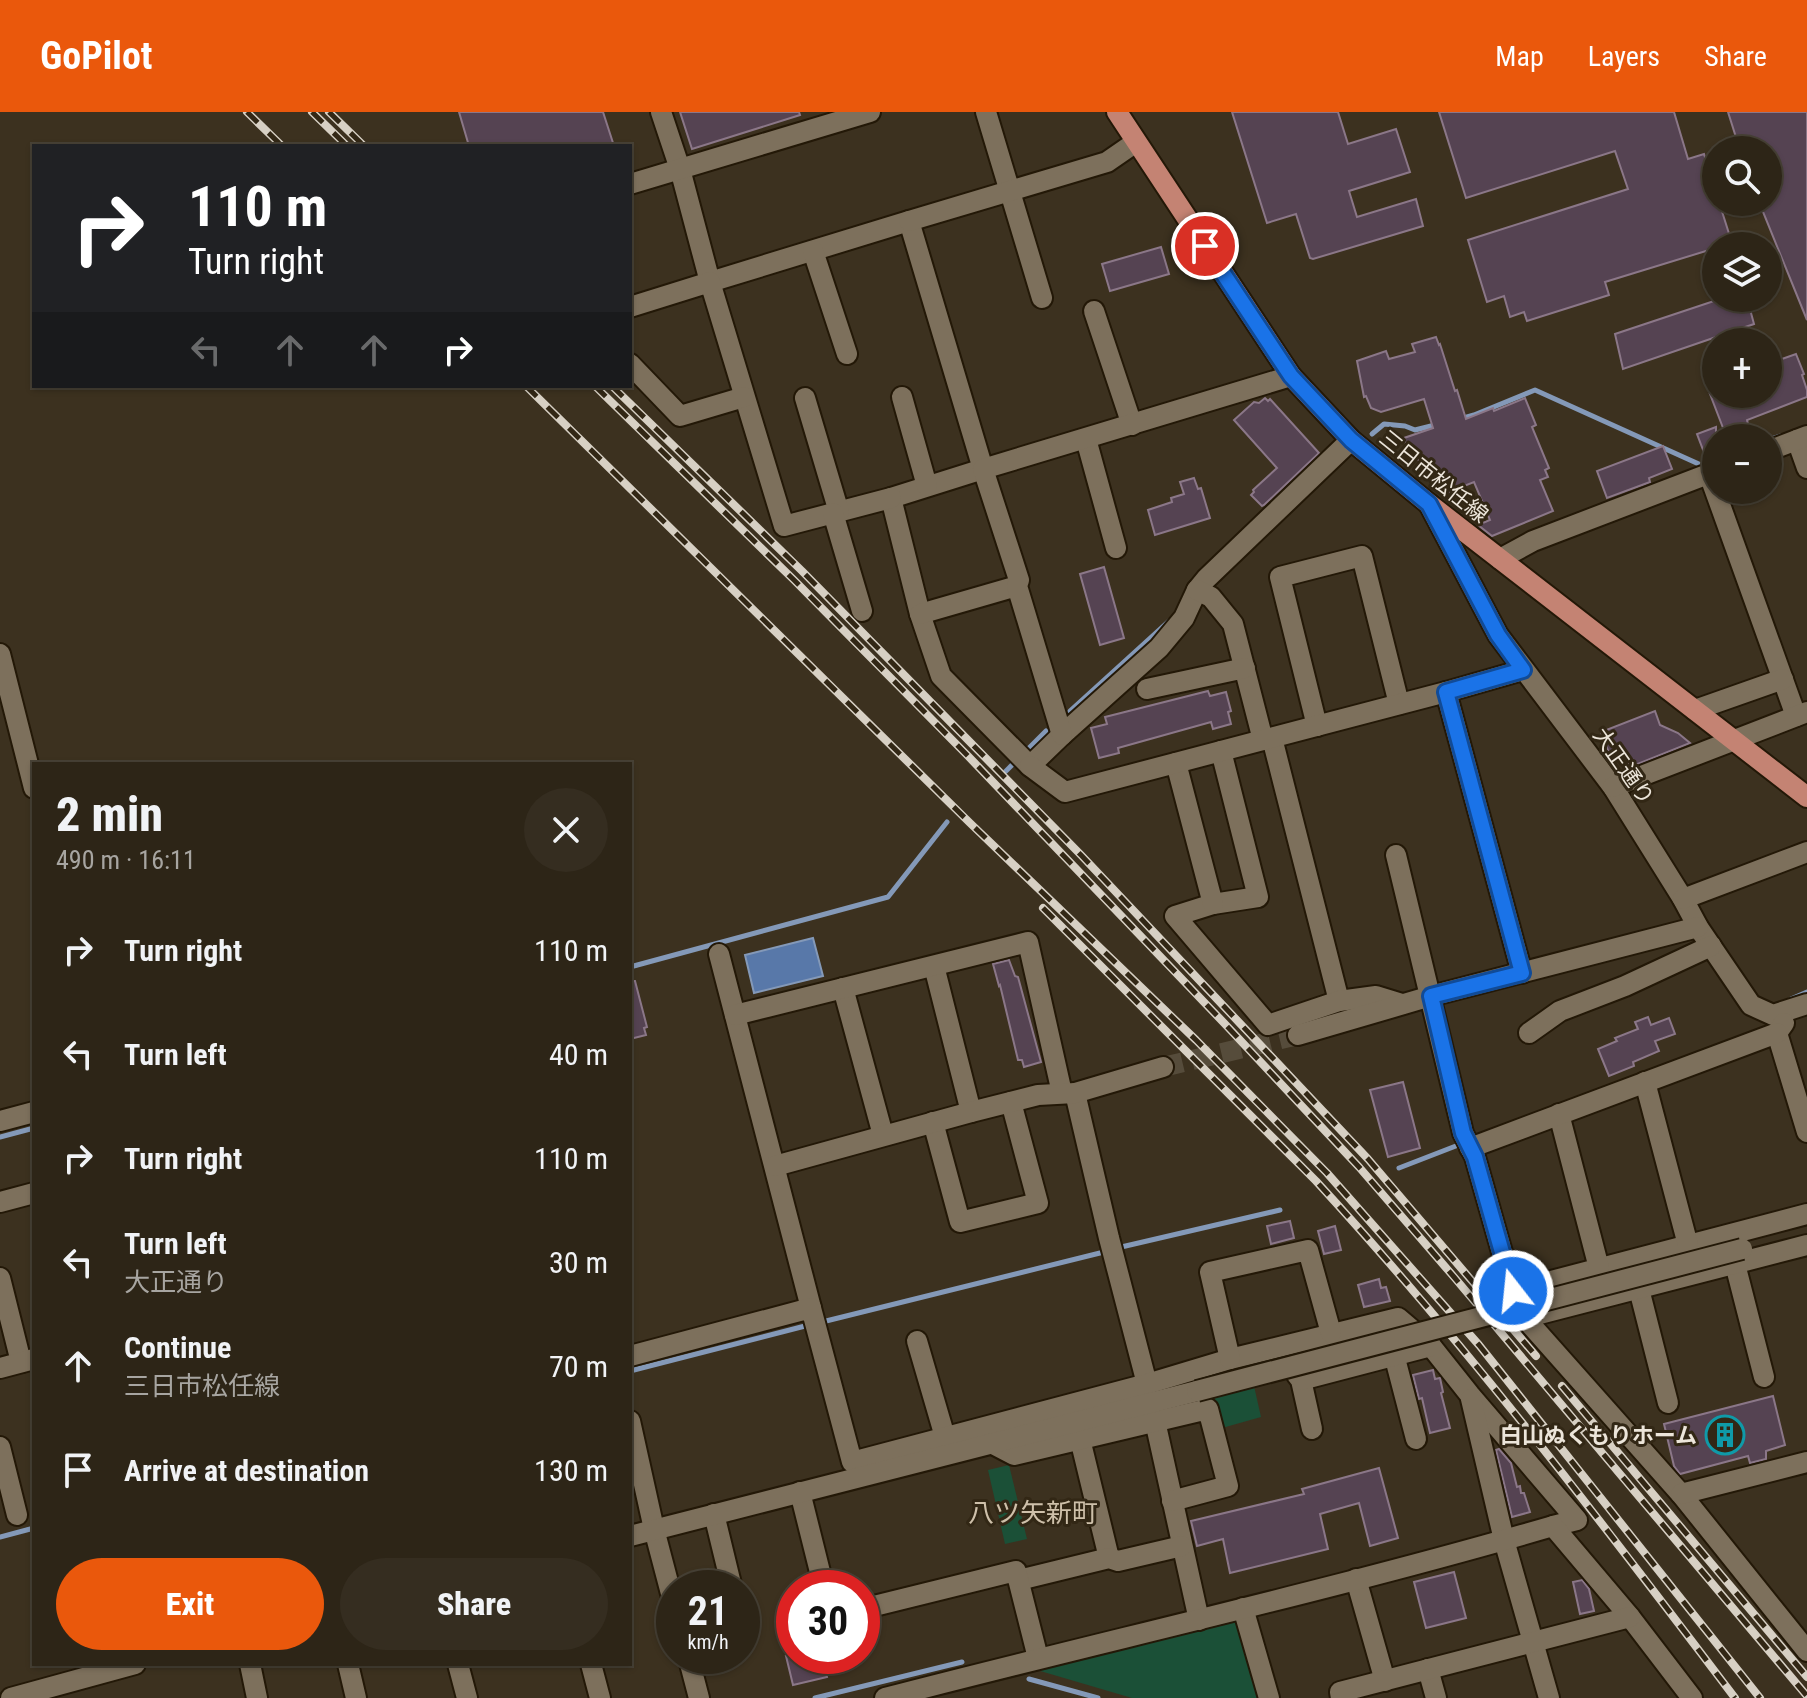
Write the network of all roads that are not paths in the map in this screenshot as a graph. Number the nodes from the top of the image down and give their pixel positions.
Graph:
1 (661, 112) edge
2 (870, 112) edge
3 (986, 112) edge
4 (1117, 112) edge
5 (1136, 142) junction
6 (680, 169) junction
7 (632, 183) edge
8 (1010, 192) junction
9 (909, 221) junction
10 (813, 251) junction
11 (710, 282) junction
12 (1042, 298) dead end
13 (632, 306) edge
14 (1094, 311) dead end
15 (847, 354) dead end
16 (632, 366) edge
17 (1291, 376) junction
18 (744, 397) junction
19 (902, 397) dead end
20 (805, 398) dead end
21 (1132, 425) junction
22 (1802, 438) edge
23 (1086, 439) junction
24 (1351, 440) junction
25 (1782, 446) edge
26 (1807, 468) edge
27 (983, 469) junction
28 (1702, 476) edge
29 (927, 486) junction
30 (891, 498) junction
31 (1429, 504) junction
32 (1723, 504) edge
33 (836, 512) junction
34 (1116, 548) dead end
35 (1500, 559) junction
36 (1017, 586) junction
37 (1197, 590) junction
38 (862, 611) dead end
39 (920, 614) junction
40 (0, 654) edge
41 (1245, 668) junction
42 (1523, 670) junction
43 (1783, 679) junction
44 (1147, 689) dead end
45 (1446, 692) junction
46 (1399, 704) junction
47 (1695, 710) junction
48 (1802, 714) edge
49 (1317, 726) junction
50 (1062, 735) junction
51 (1268, 739) junction
52 (1734, 740) junction
53 (1221, 751) junction
54 (1176, 763) junction
55 (1030, 766) junction
56 (32, 780) edge
57 (1613, 787) junction
58 (1807, 797) edge
59 (1807, 852) edge
60 (1396, 855) dead end
61 (1683, 899) junction
62 (1213, 904) junction
63 (1698, 927) junction
64 (1711, 946) junction
65 (1612, 950) junction
66 (719, 954) dead end
67 (934, 966) junction
68 (1522, 973) junction
69 (1625, 986) junction
70 (843, 988) junction
71 (1431, 996) junction
72 (1339, 1001) junction
73 (1402, 1004) junction
74 (1801, 1006) edge
75 (735, 1015) junction
76 (1529, 1033) dead end
77 (1777, 1033) junction
78 (1298, 1035) tunnel mouth
79 (1163, 1067) tunnel mouth
80 (1645, 1082) junction
81 (1069, 1093) junction
82 (1011, 1102) junction
83 (971, 1112) junction
84 (32, 1113) edge
85 (1559, 1114) junction
86 (0, 1121) edge
87 (933, 1122) junction
88 (1807, 1132) edge
89 (883, 1135) junction
90 (1468, 1144) junction
91 (775, 1166) junction
92 (32, 1194) edge
93 (0, 1202) edge
94 (1807, 1214) edge
95 (1807, 1230) edge
96 (1688, 1245) junction
97 (1807, 1245) edge
98 (1650, 1255) junction
99 (1738, 1256) junction
100 (1599, 1268) junction
101 (0, 1278) edge
102 (1648, 1286) junction
103 (1518, 1290) junction
104 (814, 1319) junction
105 (1385, 1321) junction
106 (1531, 1325) dead end
107 (1331, 1333) junction
108 (917, 1341) dead end
109 (1290, 1344) junction
110 (1431, 1346) junction
111 (1395, 1355) junction
112 (632, 1356) edge
113 (1230, 1359) junction
114 (28, 1360) edge
115 (0, 1368) edge
116 (1764, 1377) dead end
117 (1301, 1380) junction
118 (1147, 1384) junction
119 (1470, 1395) junction
120 (1668, 1403) dead end
121 (1155, 1421) junction
122 (1312, 1429) dead end
123 (632, 1430) edge
124 (945, 1437) junction
125 (1080, 1439) junction
126 (1416, 1439) dead end
127 (991, 1443) junction
128 (0, 1447) edge
129 (1807, 1462) edge
130 (800, 1492) junction
131 (1681, 1494) junction
132 (1172, 1501) junction
133 (714, 1514) junction
134 (17, 1515) dead end
135 (1553, 1526) junction
136 (654, 1529) junction
137 (632, 1535) edge
138 (1504, 1540) junction
139 (1182, 1546) junction
140 (1109, 1558) junction
141 (665, 1570) edge
142 (728, 1570) edge
143 (820, 1570) edge
144 (1356, 1579) junction
145 (1019, 1580) junction
146 (880, 1605) edge
147 (1243, 1608) junction
148 (1630, 1617) junction
149 (1199, 1620) junction
150 (1534, 1641) junction
151 (1807, 1651) edge
152 (1038, 1658) junction
153 (250, 1666) edge
154 (348, 1666) edge
155 (459, 1666) edge
156 (592, 1666) edge
157 (102, 1668) edge
158 (1428, 1669) junction
159 (693, 1674) edge
160 (1385, 1681) junction
161 (11, 1698) edge
162 (257, 1698) edge
163 (356, 1698) edge
164 (467, 1698) edge
165 (600, 1698) edge
166 (699, 1698) edge
167 (885, 1698) edge
168 (1269, 1698) edge
169 (1341, 1698) edge
170 (1436, 1698) edge
171 (1549, 1698) edge
172 (1692, 1698) edge

1 - 6 street
2 - 6 street
3 - 8 street
4 - 5 main road, 三日市松任線
5 - 8 street
5 - 17 main road, 三日市松任線
6 - 7 street
6 - 11 street
8 - 9 street
8 - 12 street
9 - 10 street
9 - 27 street
10 - 11 street
10 - 15 street
11 - 13 street
11 - 18 street
14 - 21 street
16 - 18 street
17 - 21 street
17 - 24 main road, 三日市松任線
18 - 33 street
19 - 29 street
20 - 33 street
21 - 23 street
22 - 25 street
22 - 26 street
23 - 27 street
23 - 34 street
24 - 31 main road, 三日市松任線
24 - 37 street
27 - 29 street
27 - 36 street
28 - 35 street
29 - 30 street
30 - 33 street
30 - 39 street
31 - 35 main road, 三日市松任線
31 - 42 street, 大正通り
32 - 43 street
33 - 38 street
35 - 47 main road, 三日市松任線
36 - 39 street
36 - 50 street
37 - 41 street
37 - 50 street
39 - 55 street
40 - 56 street
41 - 44 street
41 - 51 street
42 - 45 street
42 - 57 street, 大正通り
43 - 47 street
43 - 48 street
45 - 46 street
45 - 68 street
46 - 49 street
46 - 49 street
47 - 52 main road, 三日市松任線
48 - 52 street
49 - 51 street
50 - 55 street
51 - 53 street
51 - 72 street
52 - 57 street
52 - 58 main road, 三日市松任線
53 - 54 street
53 - 62 street
54 - 55 street
54 - 62 street
57 - 61 street, 大正通り
59 - 61 street
60 - 71 street
61 - 63 street, 大正通り
62 - 72 street
63 - 64 street, 大正通り
63 - 65 street
64 - 69 street
64 - 74 street, 大正通り
65 - 68 street
65 - 69 street
66 - 75 street
67 - 70 street
67 - 81 street
67 - 83 street
68 - 71 street
69 - 76 street
70 - 75 street
70 - 89 street
71 - 73 street
71 - 90 street
72 - 73 street
73 - 78 street
74 - 77 street
75 - 91 street
77 - 80 street
77 - 88 street
79 - 81 street
80 - 85 street
80 - 96 street
81 - 82 street
81 - 118 street
82 - 83 street
82 - 87 street
83 - 87 street
84 - 86 street
85 - 90 street
85 - 100 street
87 - 89 street
89 - 91 street
90 - 103 street
91 - 104 street
92 - 93 street
94 - 96 street
95 - 99 street
96 - 98 street
97 - 99 street
98 - 100 street
98 - 102 street
99 - 102 street
99 - 116 street
99 - 127 street, bridge
100 - 103 street
101 - 114 street
102 - 103 street
102 - 120 street
104 - 112 street
104 - 124 street
105 - 107 street
105 - 110 street
105 - 111 street
106 - 131 street
107 - 109 street
107 - 113 street
108 - 124 street
109 - 113 street
109 - 117 street
110 - 111 street
110 - 119 street
111 - 117 street
111 - 126 street
113 - 118 street
114 - 115 street
117 - 122 street
118 - 124 street
119 - 135 street
119 - 138 street
121 - 125 street
121 - 132 street
121 - 132 street
123 - 136 street
125 - 127 street
125 - 140 street
127 - 130 street
128 - 134 street
129 - 131 street
130 - 133 street
130 - 143 street
131 - 151 street
132 - 139 street
133 - 136 street
133 - 142 street
135 - 138 street
135 - 148 street
136 - 137 street
136 - 141 street
138 - 144 street
138 - 150 street
139 - 140 street
139 - 149 street
140 - 145 street
144 - 147 street
144 - 160 street
145 - 146 street
145 - 152 street
147 - 149 street
147 - 168 street
148 - 150 street
148 - 172 street
149 - 152 street
150 - 158 street
150 - 171 street
152 - 167 street
153 - 162 street
154 - 163 street
155 - 164 street
156 - 165 street
157 - 161 street
158 - 160 street
158 - 170 street
159 - 166 street
160 - 169 street

